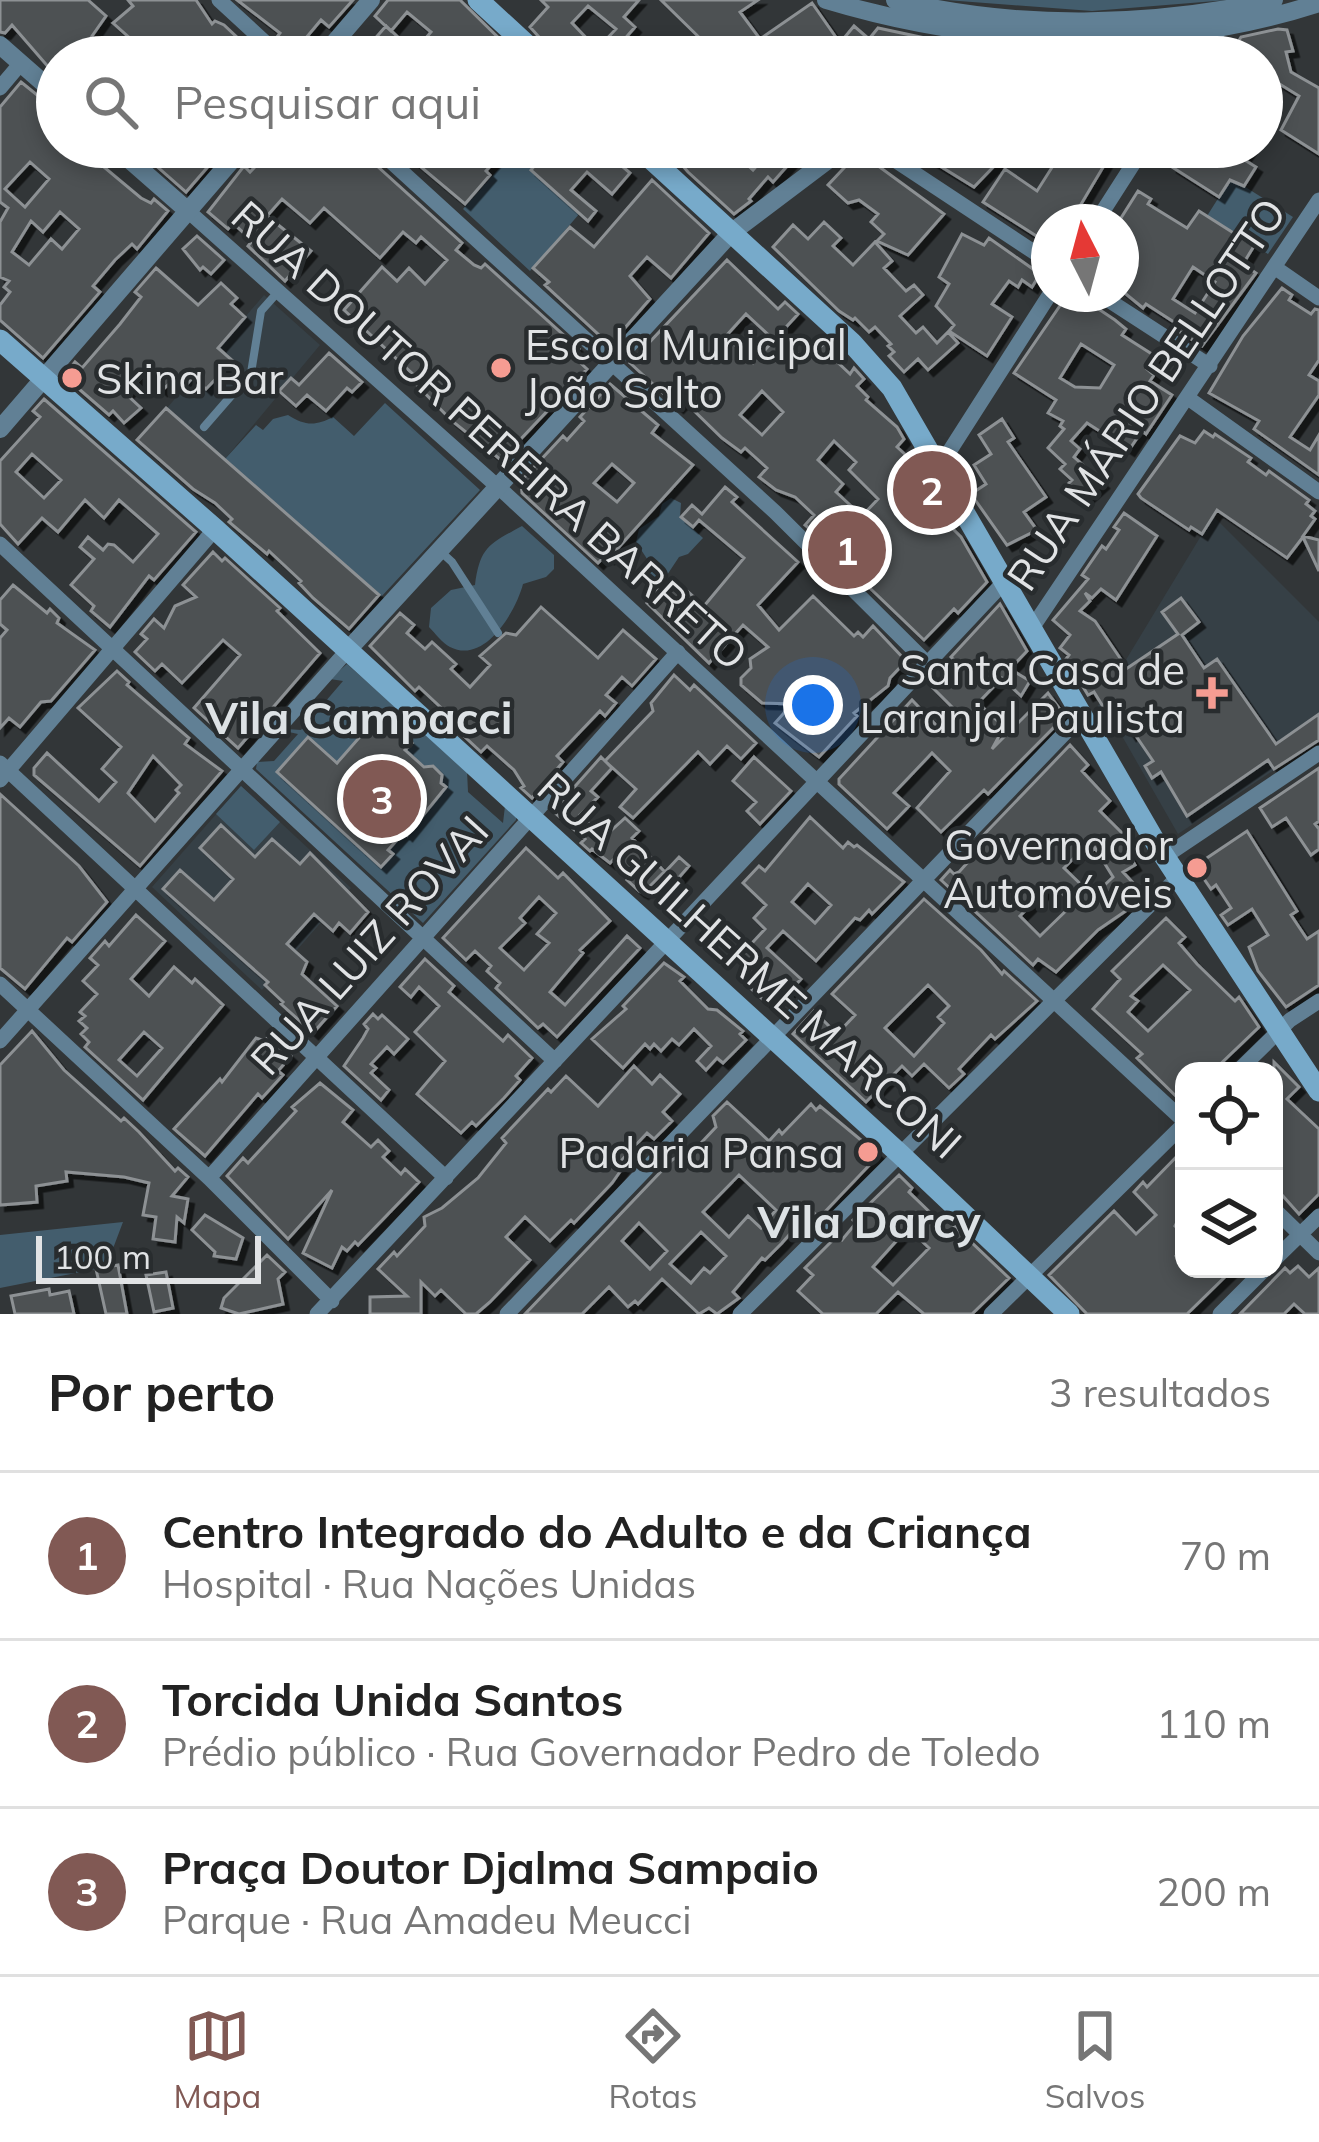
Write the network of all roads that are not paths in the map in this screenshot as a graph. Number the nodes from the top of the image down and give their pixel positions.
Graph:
1 (219, 0) edge
2 (371, 0) edge
3 (478, 0) edge
4 (826, 0) edge
5 (895, 0) edge
6 (1274, 0) edge
7 (1319, 3) edge
8 (1218, 21) junction
9 (993, 25) junction
10 (258, 36) edge
11 (340, 36) edge
12 (517, 36) edge
13 (983, 36) edge
14 (1211, 36) edge
15 (0, 45) edge
16 (21, 64) junction
17 (36, 77) edge
18 (0, 88) edge
19 (139, 168) edge
20 (226, 168) edge
21 (398, 168) edge
22 (661, 168) edge
23 (816, 168) edge
24 (906, 168) edge
25 (1131, 168) edge
26 (1319, 200) edge
27 (1108, 204) edge
28 (188, 211) junction
29 (731, 233) junction
30 (1031, 250) edge
31 (1274, 267) junction
32 (278, 292) junction
33 (1319, 298) edge
34 (1038, 312) edge
35 (1127, 312) edge
36 (0, 340) edge
37 (611, 362) junction
38 (1210, 365) junction
39 (44, 378) junction
40 (1188, 398) junction
41 (204, 427) dead end
42 (0, 430) edge
43 (940, 466) junction
44 (498, 487) junction
45 (1319, 492) edge
46 (215, 529) junction
47 (0, 544) edge
48 (439, 550) junction
49 (1006, 580) junction
50 (1032, 628) junction
51 (498, 633) dead end
52 (112, 648) junction
53 (347, 651) junction
54 (678, 652) junction
55 (928, 664) junction
56 (1082, 715) junction
57 (1319, 753) edge
58 (242, 768) junction
59 (3, 771) edge
60 (819, 782) junction
61 (531, 818) junction
62 (1164, 857) junction
63 (1178, 878) junction
64 (923, 879) junction
65 (134, 890) junction
66 (423, 938) junction
67 (668, 942) junction
68 (0, 984) edge
69 (1056, 1000) junction
70 (1319, 1001) edge
71 (28, 1010) junction
72 (1279, 1031) junction
73 (771, 1037) junction
74 (0, 1041) edge
75 (316, 1059) junction
76 (556, 1061) junction
77 (1247, 1062) edge
78 (1319, 1091) edge
79 (1175, 1114) edge
80 (1175, 1132) edge
81 (901, 1155) junction
82 (209, 1178) junction
83 (446, 1178) junction
84 (1319, 1216) edge
85 (1283, 1218) edge
86 (1300, 1234) junction
87 (1283, 1251) edge
88 (1319, 1253) edge
89 (1030, 1276) junction
90 (1256, 1278) edge
91 (332, 1300) junction
92 (317, 1314) edge
93 (507, 1314) edge
94 (740, 1314) edge
95 (991, 1314) edge
96 (1069, 1314) edge
97 (1220, 1314) edge

1 - 10 street
2 - 11 street
3 - 12 main road
4 - 9 street
5 - 9 street
6 - 8 street
7 - 8 street
8 - 9 street
8 - 14 street
9 - 13 street
15 - 16 street
16 - 17 street
16 - 18 street
19 - 28 street, RUA DOUTOR PEREIRA BARRETO
20 - 28 street
21 - 37 street
22 - 29 main road
23 - 29 street
24 - 30 street
25 - 27 street
26 - 31 street, RUA MÁRIO BELLOTTO
28 - 32 street, RUA DOUTOR PEREIRA BARRETO
28 - 39 street
29 - 37 street
29 - 43 main road
31 - 33 street
31 - 38 street, RUA MÁRIO BELLOTTO
32 - 41 lane
32 - 44 street, RUA DOUTOR PEREIRA BARRETO
34 - 43 street
35 - 38 street
36 - 39 main road, RUA GUILHERME MARCONI
37 - 44 street
37 - 55 street
38 - 40 street, RUA MÁRIO BELLOTTO
39 - 42 street
39 - 46 main road, RUA GUILHERME MARCONI
40 - 45 street
40 - 50 street, RUA MÁRIO BELLOTTO
43 - 49 main road
44 - 48 street
44 - 54 street, RUA DOUTOR PEREIRA BARRETO
46 - 52 street
46 - 53 main road, RUA GUILHERME MARCONI
47 - 52 street
48 - 51 lane
48 - 53 street
49 - 50 main road
49 - 55 street
50 - 56 main road
52 - 58 street
52 - 59 street
53 - 58 street
53 - 61 main road, RUA GUILHERME MARCONI
54 - 60 street, RUA DOUTOR PEREIRA BARRETO
54 - 61 street, RUA LUIZ ROVAI
55 - 60 street
56 - 62 main road
56 - 64 street
57 - 62 street
58 - 65 street
58 - 66 street
59 - 65 street
60 - 64 street, RUA DOUTOR PEREIRA BARRETO
60 - 67 street
61 - 66 street, RUA LUIZ ROVAI
61 - 67 main road, RUA GUILHERME MARCONI
62 - 63 main road
63 - 69 street
63 - 72 main road
64 - 69 street, RUA DOUTOR PEREIRA BARRETO
64 - 73 street
65 - 71 street
65 - 75 street
66 - 75 street, RUA LUIZ ROVAI
66 - 76 street
67 - 73 main road, RUA GUILHERME MARCONI
67 - 76 street
68 - 71 street
69 - 79 street, RUA DOUTOR PEREIRA BARRETO
69 - 81 street
70 - 72 street
71 - 74 street
71 - 82 street
72 - 77 street
72 - 78 main road
73 - 81 main road, RUA GUILHERME MARCONI
73 - 93 street
75 - 82 street, RUA LUIZ ROVAI
75 - 83 street
76 - 83 street
80 - 89 street
81 - 89 main road, RUA GUILHERME MARCONI
81 - 94 street
82 - 91 street
83 - 91 street
84 - 86 street
85 - 86 street
86 - 87 street
86 - 88 street
89 - 95 street
89 - 96 main road, RUA GUILHERME MARCONI
90 - 97 street
91 - 92 street

